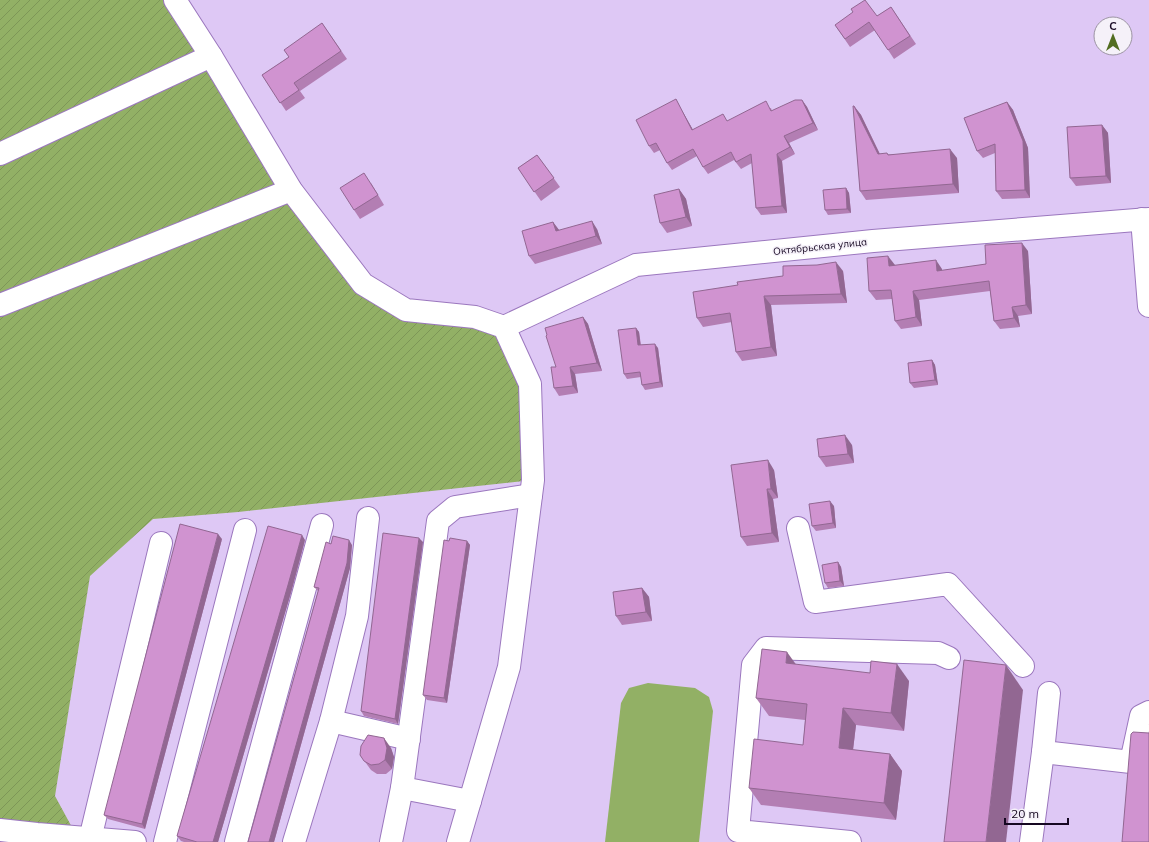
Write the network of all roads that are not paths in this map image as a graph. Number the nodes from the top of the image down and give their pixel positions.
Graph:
1 (175, 0) edge
2 (212, 56) junction
3 (0, 154) edge
4 (291, 190) junction
5 (1146, 219) edge
6 (0, 305) edge
7 (1149, 306) edge
8 (504, 327) junction
9 (531, 495) junction
10 (368, 518) dead end
11 (322, 525) dead end
12 (798, 528) dead end
13 (245, 530) dead end
14 (160, 543) dead end
15 (949, 658) dead end
16 (1023, 666) dead end
17 (1049, 693) dead end
18 (1149, 712) edge
19 (331, 721) junction
20 (409, 739) junction
21 (1149, 741) edge
22 (1043, 752) junction
23 (1130, 770) junction
24 (402, 788) junction
25 (470, 801) junction
26 (0, 830) edge
27 (90, 839) junction
28 (135, 842) edge
29 (165, 842) edge
30 (236, 842) edge
31 (294, 842) edge
32 (391, 842) edge
33 (458, 842) edge
34 (850, 842) edge
35 (1031, 842) edge

1 - 2 street
2 - 3 street
2 - 4 street
4 - 6 street
4 - 8 street
5 - 7 street
5 - 8 street, Октябрьская улица
8 - 9 street
9 - 20 street
9 - 25 street
10 - 19 street
11 - 30 street
12 - 16 street
13 - 29 street
14 - 27 street
15 - 34 street
17 - 22 street
18 - 23 street
19 - 20 street
19 - 31 street
20 - 24 street
21 - 23 street
22 - 23 street
22 - 35 street
24 - 25 street
24 - 32 street
25 - 33 street
26 - 27 street
27 - 28 street

